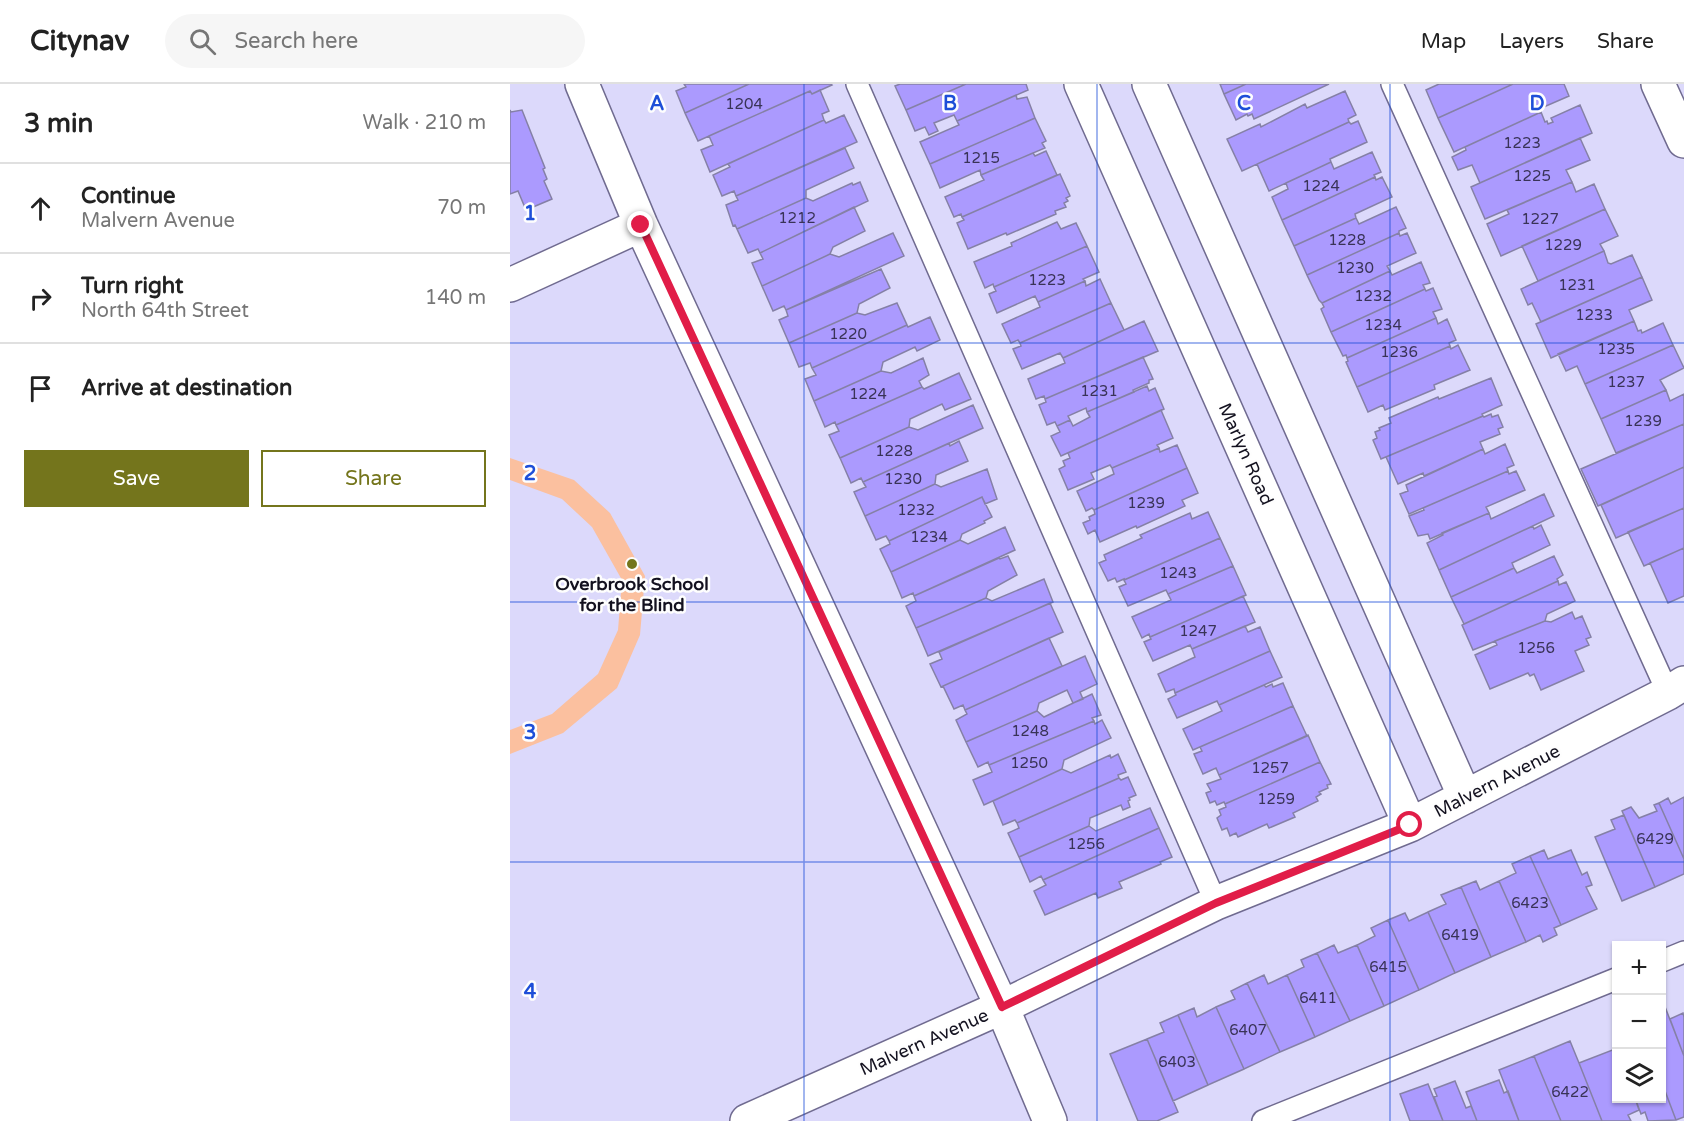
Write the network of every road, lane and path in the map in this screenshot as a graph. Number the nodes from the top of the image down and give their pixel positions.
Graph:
1 (582, 84) edge
2 (857, 84) edge
3 (1081, 84) edge
4 (1149, 84) edge
5 (1392, 84) edge
6 (1658, 84) edge
7 (1684, 141) edge
8 (641, 225) junction
9 (510, 285) edge
10 (1676, 688) edge
11 (1465, 797) junction
12 (1410, 825) junction
13 (1216, 903) junction
14 (1684, 952) edge
15 (1666, 959) edge
16 (1612, 981) edge
17 (1002, 1007) junction
18 (747, 1121) edge
19 (1050, 1121) edge
20 (1263, 1121) edge

1 - 8 street
2 - 13 lane
3 - 12 street, Marlyn Road
4 - 11 street
5 - 10 lane
6 - 7 street
8 - 9 street
8 - 17 street
10 - 11 street, Malvern Avenue
11 - 12 street, Malvern Avenue
12 - 13 street, Malvern Avenue
13 - 17 street, Malvern Avenue
14 - 15 lane
16 - 20 lane
17 - 18 street, Malvern Avenue
17 - 19 street

